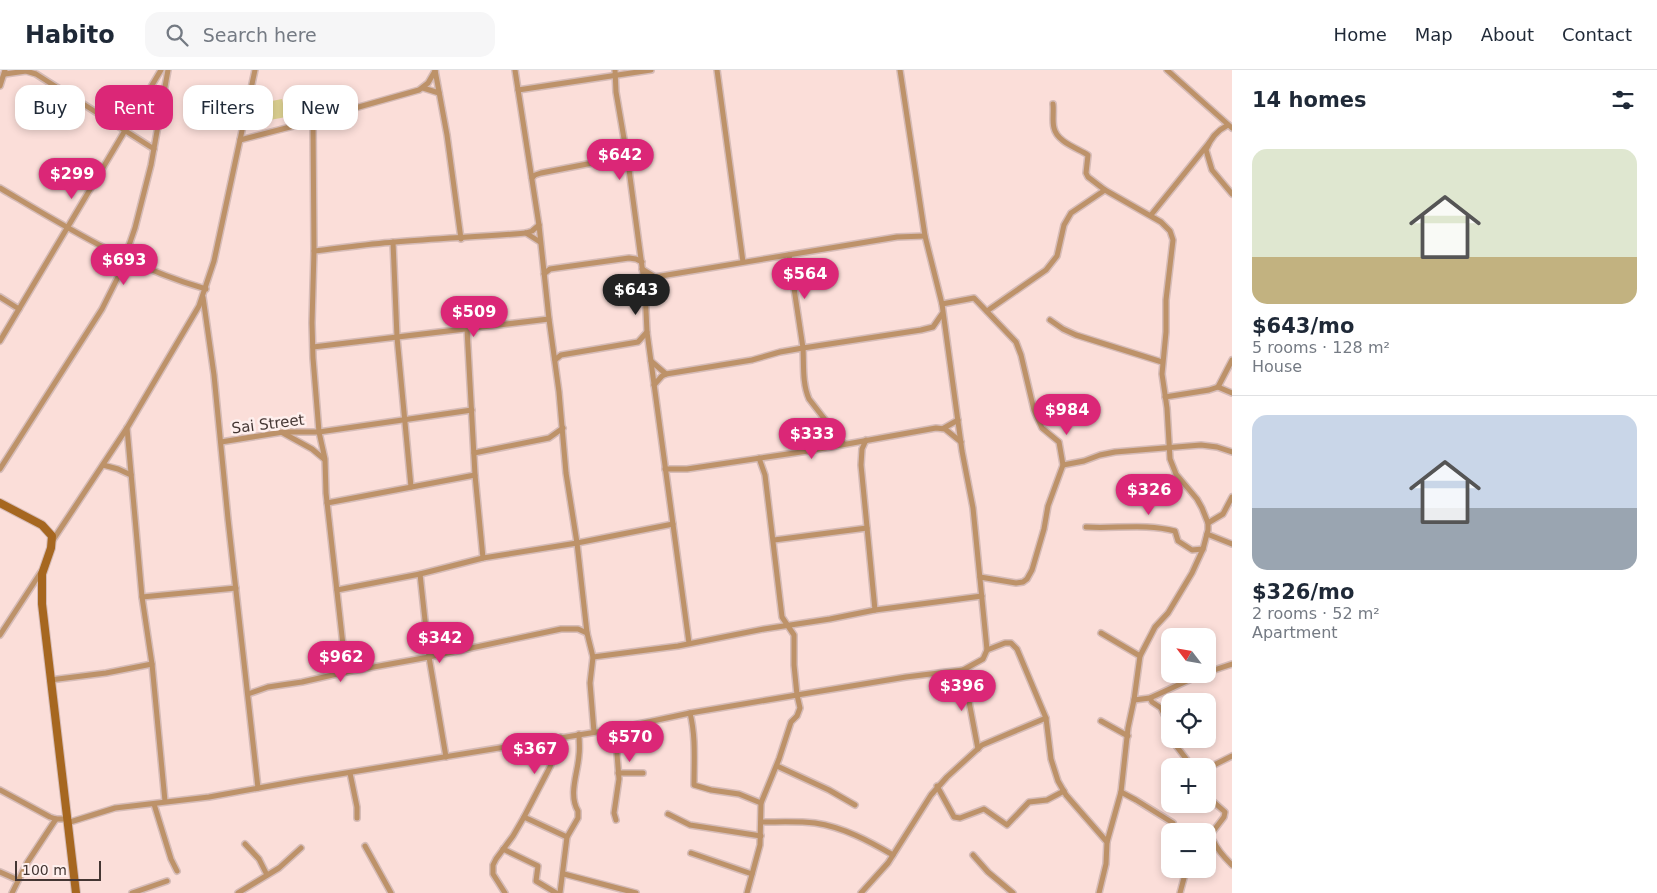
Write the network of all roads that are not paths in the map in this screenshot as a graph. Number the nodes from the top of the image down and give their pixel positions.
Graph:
1 (161, 70) edge
2 (168, 70) edge
3 (249, 70) edge
4 (516, 70) edge
5 (651, 70) edge
6 (717, 70) edge
7 (900, 70) edge
8 (1167, 70) edge
9 (435, 71) edge
10 (5, 72) edge
11 (254, 72) edge
12 (615, 73) edge
13 (152, 85) edge
14 (0, 86) edge
15 (423, 88) junction
16 (518, 90) junction
17 (439, 93) junction
18 (1053, 104) dead end
19 (358, 108) edge
20 (95, 111) edge
21 (1230, 126) edge
22 (283, 129) edge
23 (125, 130) joint
24 (314, 130) edge
25 (240, 140) junction
26 (1209, 143) junction
27 (154, 149) junction
28 (628, 162) junction
29 (532, 178) junction
30 (0, 188) edge
31 (1105, 190) junction
32 (1232, 194) edge
33 (1151, 215) junction
34 (539, 225) junction
35 (67, 227) junction
36 (526, 233) junction
37 (925, 236) junction
38 (461, 239) junction
39 (393, 242) junction
40 (540, 242) junction
41 (314, 251) junction
42 (789, 255) junction
43 (125, 258) junction
44 (642, 262) junction
45 (743, 262) junction
46 (642, 270) junction
47 (544, 274) junction
48 (656, 277) junction
49 (206, 289) junction
50 (645, 289) junction
51 (203, 296) junction
52 (0, 297) edge
53 (942, 304) junction
54 (19, 309) junction
55 (987, 311) junction
56 (943, 313) junction
57 (549, 319) junction
58 (1050, 320) dead end
59 (467, 329) junction
60 (648, 332) junction
61 (398, 337) junction
62 (0, 341) edge
63 (638, 342) junction
64 (313, 347) junction
65 (803, 348) junction
66 (650, 349) junction
67 (555, 360) junction
68 (1232, 360) edge
69 (651, 361) junction
70 (1162, 362) junction
71 (666, 374) junction
72 (654, 385) junction
73 (1218, 387) junction
74 (1232, 393) edge
75 (1165, 397) junction
76 (472, 410) junction
77 (404, 418) junction
78 (958, 420) junction
79 (127, 428) junction
80 (563, 428) junction
81 (944, 428) junction
82 (283, 432) junction
83 (319, 432) junction
84 (866, 440) junction
85 (220, 442) junction
86 (961, 442) junction
87 (844, 444) junction
88 (1170, 448) junction
89 (1232, 452) edge
90 (474, 453) junction
91 (758, 458) junction
92 (325, 459) junction
93 (103, 465) junction
94 (1063, 465) junction
95 (0, 469) edge
96 (665, 470) junction
97 (131, 475) junction
98 (475, 475) junction
99 (411, 487) junction
100 (1232, 497) edge
101 (0, 503) edge
102 (328, 503) junction
103 (1208, 523) junction
104 (673, 524) junction
105 (1086, 527) dead end
106 (867, 528) junction
107 (1207, 534) junction
108 (774, 540) junction
109 (53, 541) junction
110 (577, 542) junction
111 (1232, 544) edge
112 (1203, 549) junction
113 (483, 558) junction
114 (44, 568) junction
115 (420, 574) junction
116 (980, 577) junction
117 (236, 588) junction
118 (337, 590) junction
119 (982, 596) junction
120 (142, 597) junction
121 (876, 610) junction
122 (788, 626) junction
123 (587, 633) junction
124 (1101, 633) dead end
125 (0, 636) edge
126 (689, 643) junction
127 (987, 650) junction
128 (1140, 656) junction
129 (429, 657) junction
130 (593, 657) junction
131 (152, 664) junction
132 (1232, 664) edge
133 (1216, 669) edge
134 (963, 670) junction
135 (346, 672) junction
136 (50, 680) junction
137 (1182, 683) edge
138 (248, 694) junction
139 (797, 695) junction
140 (1150, 698) junction
141 (1134, 700) junction
142 (1161, 708) edge
143 (690, 713) junction
144 (1046, 718) junction
145 (1101, 721) dead end
146 (615, 729) junction
147 (594, 732) junction
148 (579, 734) junction
149 (1128, 736) junction
150 (561, 737) junction
151 (978, 750) junction
152 (1232, 756) edge
153 (446, 757) junction
154 (1216, 764) edge
155 (777, 766) junction
156 (350, 773) junction
157 (618, 773) junction
158 (643, 773) dead end
159 (937, 786) junction
160 (258, 788) junction
161 (0, 790) edge
162 (1064, 791) junction
163 (1121, 792) junction
164 (164, 801) junction
165 (762, 803) junction
166 (154, 804) junction
167 (1216, 804) edge
168 (855, 806) dead end
169 (668, 814) dead end
170 (524, 817) junction
171 (358, 818) dead end
172 (56, 819) junction
173 (616, 820) dead end
174 (67, 821) junction
175 (761, 822) junction
176 (1173, 822) dead end
177 (1216, 828) edge
178 (761, 836) junction
179 (568, 838) junction
180 (1107, 842) junction
181 (245, 844) dead end
182 (366, 846) dead end
183 (1216, 846) edge
184 (302, 848) dead end
185 (503, 849) junction
186 (691, 853) dead end
187 (893, 855) junction
188 (973, 855) dead end
189 (1232, 865) edge
190 (177, 871) dead end
191 (0, 872) edge
192 (564, 874) junction
193 (752, 874) junction
194 (266, 875) junction
195 (1185, 878) edge
196 (18, 880) junction
197 (167, 881) dead end
198 (12, 893) edge
199 (76, 893) edge
200 (132, 893) edge
201 (238, 893) edge
202 (391, 893) edge
203 (505, 893) edge
204 (556, 893) edge
205 (560, 893) edge
206 (636, 893) edge
207 (747, 893) edge
208 (862, 893) edge
209 (1013, 893) edge
210 (1099, 893) edge
211 (1180, 893) edge

1 - 13 street
2 - 27 street
3 - 11 street
4 - 16 street
5 - 12 street
6 - 45 street
7 - 37 street
8 - 21 street
9 - 15 street
9 - 17 street
10 - 14 street
10 - 20 street
11 - 25 street
12 - 16 street
12 - 28 street
15 - 17 street
15 - 19 street
16 - 29 street
17 - 38 street
18 - 31 street
21 - 26 street
22 - 25 street
23 - 27 street
23 - 35 street
24 - 41 street
25 - 49 street
26 - 32 street
26 - 33 street
27 - 43 street
28 - 29 street
28 - 44 street
29 - 34 street
30 - 35 street
31 - 33 street
31 - 55 street
33 - 70 street
34 - 36 street
34 - 40 street
35 - 43 street
35 - 54 street
36 - 38 street
36 - 40 street
37 - 42 street
37 - 53 street
38 - 39 street
39 - 41 street
39 - 61 street
40 - 47 street
41 - 64 street
42 - 45 street
42 - 65 street
43 - 49 street
43 - 95 street
44 - 46 street
44 - 47 street
45 - 48 street
46 - 48 street
46 - 50 street
47 - 57 street
48 - 50 street
49 - 51 street
50 - 60 street
51 - 79 street
51 - 85 street
52 - 54 street
53 - 55 street
53 - 56 street
54 - 62 street
55 - 94 street
56 - 65 street
56 - 78 street
57 - 59 street
57 - 67 street
58 - 70 street
59 - 61 street
59 - 76 street
60 - 63 street
60 - 66 street
61 - 64 street
61 - 77 street
63 - 66 street
63 - 67 street
64 - 83 street
65 - 71 street
65 - 87 street
66 - 69 street
67 - 80 street
68 - 73 street
69 - 71 street
69 - 72 street
70 - 75 street
71 - 72 street
72 - 96 street
73 - 74 street
73 - 75 street
75 - 88 street
76 - 77 street, Sai Street
76 - 90 street
77 - 83 street, Sai Street
77 - 99 street
78 - 81 street
78 - 86 street
79 - 93 street
79 - 97 street
80 - 90 street
80 - 110 street
81 - 84 street
81 - 86 street
82 - 83 street, Sai Street
82 - 85 street, Sai Street
82 - 92 street
83 - 92 street
84 - 87 street
84 - 106 street
85 - 117 street
86 - 116 street
87 - 91 street
88 - 89 street
88 - 94 street
88 - 103 street
90 - 98 street
91 - 96 street
91 - 108 street
92 - 102 street
93 - 97 street
93 - 109 street
94 - 116 street
96 - 104 street
97 - 120 street
98 - 99 street
98 - 113 street
99 - 102 street
100 - 103 street
101 - 109 street
102 - 118 street
103 - 107 street
104 - 110 street
104 - 126 street
105 - 112 street
106 - 108 street
106 - 121 street
107 - 111 street
107 - 112 street
108 - 122 street
109 - 114 street
110 - 113 street
110 - 123 street
112 - 128 street
113 - 115 street
114 - 125 street
114 - 136 street
115 - 118 street
115 - 129 street
116 - 119 street
117 - 120 street
117 - 138 street
118 - 135 street
119 - 121 street
119 - 127 street
120 - 131 street
121 - 122 street
122 - 126 street
122 - 139 street
123 - 129 street
123 - 130 street
124 - 128 street
126 - 130 street
127 - 134 street
127 - 144 street
128 - 141 street
129 - 135 street
129 - 153 street
130 - 147 street
131 - 136 street
131 - 164 street
132 - 133 street
134 - 139 street
134 - 151 street
135 - 138 street
136 - 174 street
137 - 140 street
138 - 160 street
139 - 143 street
139 - 155 street
140 - 141 street
140 - 142 street
141 - 149 street
143 - 146 street
143 - 165 street
144 - 151 street
144 - 162 street
145 - 149 street
146 - 147 street
146 - 157 street
147 - 148 street
148 - 150 street
148 - 179 street
149 - 163 street
150 - 153 street
150 - 170 street
151 - 159 street
152 - 154 street
153 - 156 street
155 - 165 street
155 - 168 street
156 - 160 street
156 - 171 street
157 - 158 street
157 - 173 street
159 - 162 street
159 - 187 street
160 - 164 street
161 - 172 street
162 - 180 street
163 - 176 street
163 - 180 street
164 - 166 street
165 - 175 street
166 - 174 street
166 - 190 street
167 - 177 street
169 - 178 street
170 - 179 street
170 - 185 street
172 - 174 street
172 - 196 street
174 - 199 street
175 - 178 street
175 - 187 street
178 - 193 street
179 - 192 street
180 - 210 street
181 - 194 street
182 - 202 street
183 - 189 street
184 - 194 street
185 - 203 street
185 - 204 street
186 - 193 street
187 - 208 street
188 - 209 street
191 - 196 street
192 - 205 street
192 - 206 street
193 - 207 street
194 - 201 street
195 - 211 street
196 - 198 street
197 - 200 street

